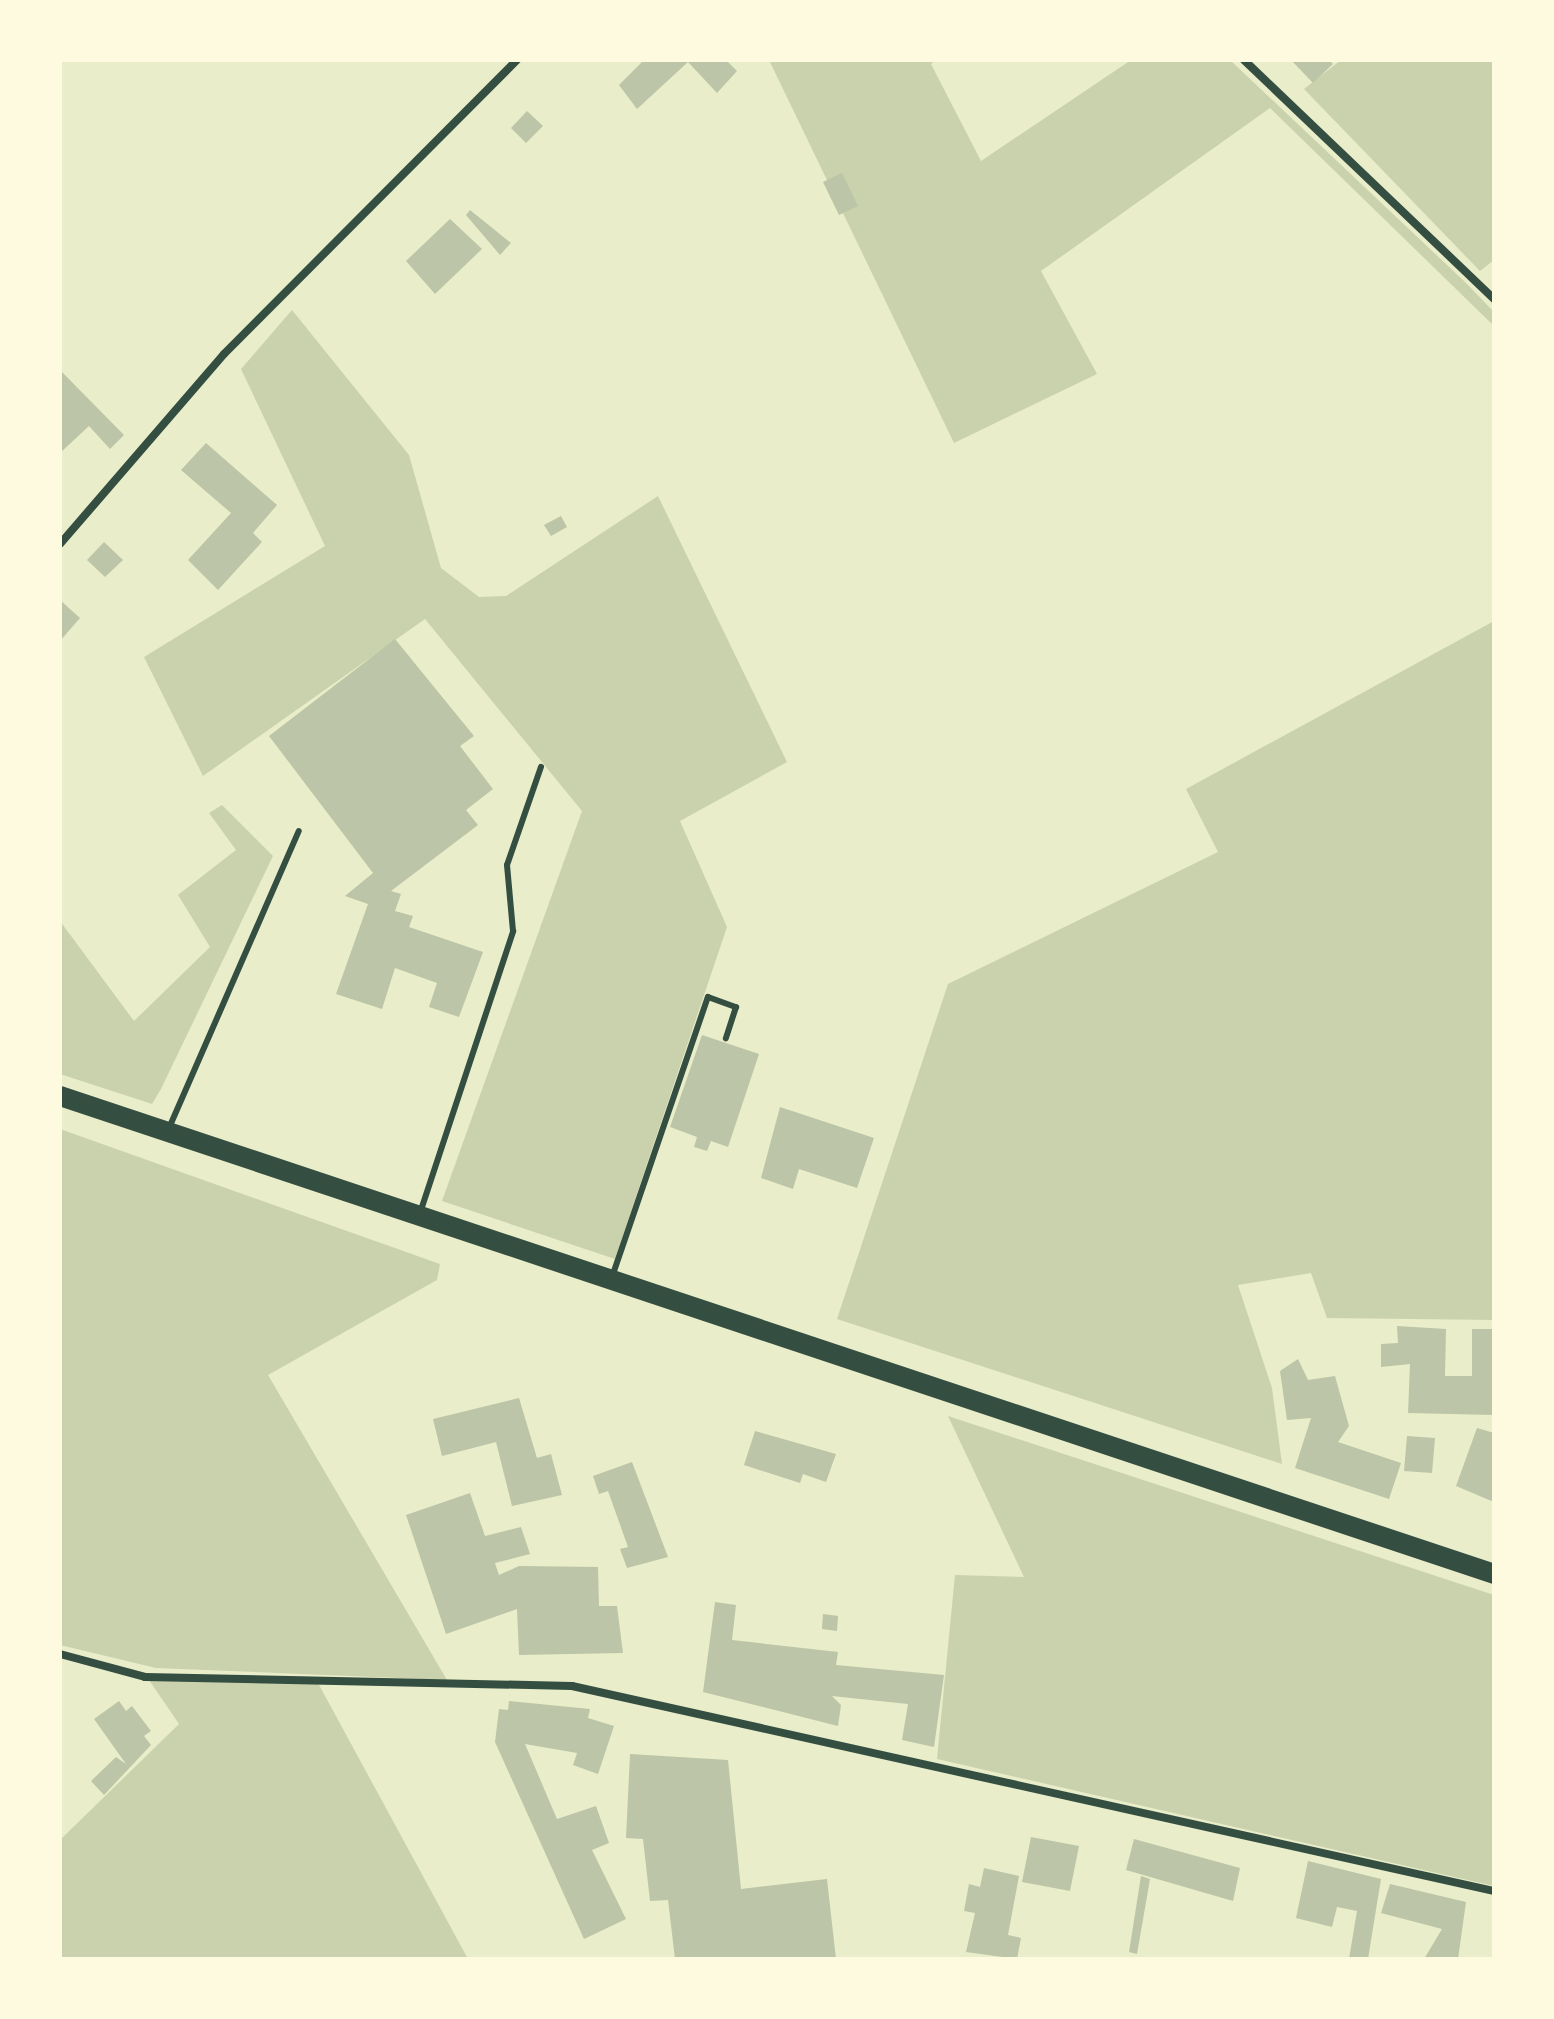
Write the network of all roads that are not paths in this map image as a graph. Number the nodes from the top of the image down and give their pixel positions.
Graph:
1 (517, 60) edge
2 (1244, 60) edge
3 (1494, 299) edge
4 (60, 544) edge
5 (541, 767) dead end
6 (299, 831) dead end
7 (726, 1038) dead end
8 (60, 1096) edge
9 (167, 1132) junction
10 (419, 1217) junction
11 (611, 1281) junction
12 (1494, 1574) edge
13 (60, 1654) edge
14 (1494, 1891) edge

1 - 4 street
2 - 3 street
5 - 10 lane
6 - 9 lane
7 - 11 lane
8 - 9 main road
9 - 10 main road
10 - 11 main road
11 - 12 main road
13 - 14 street

